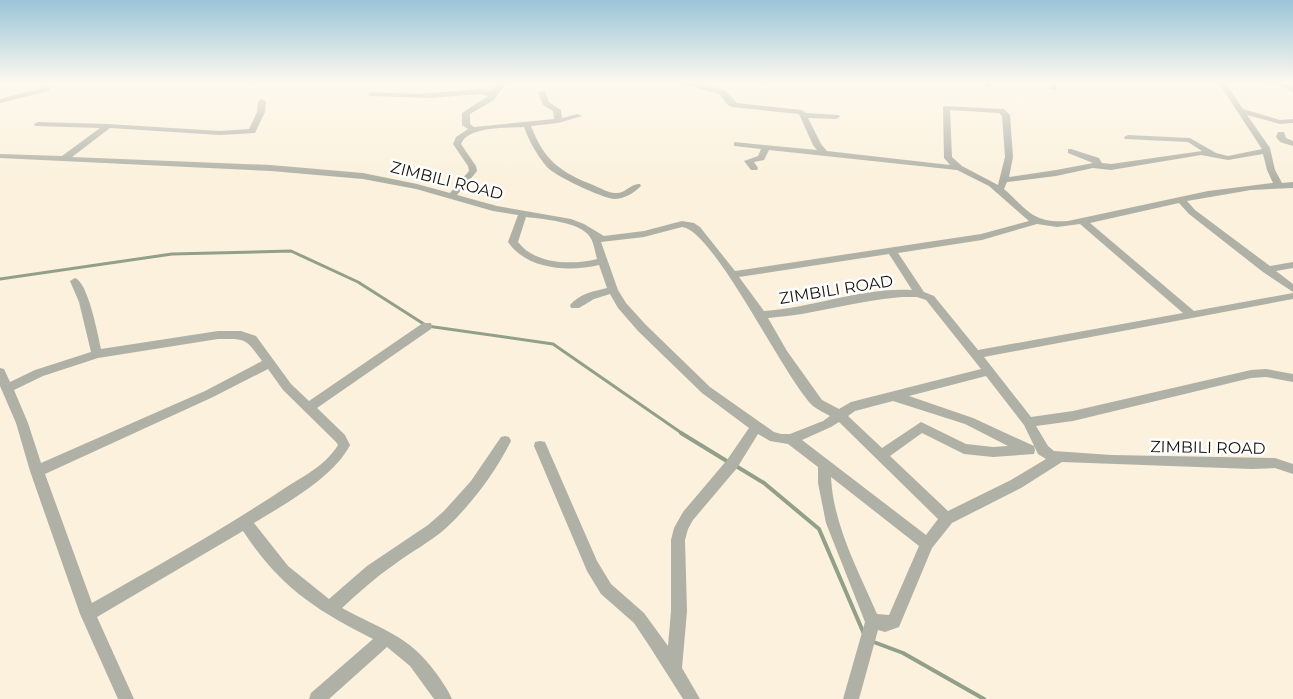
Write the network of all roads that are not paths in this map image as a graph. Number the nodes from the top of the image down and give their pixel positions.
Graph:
1 (260, 115) edge
2 (466, 115) edge
3 (557, 115) edge
4 (804, 115) joint
5 (946, 115) edge
6 (1006, 115) edge
7 (1244, 115) edge
8 (1255, 115) edge
9 (578, 116) dead end
10 (836, 117) dead end
11 (558, 121) junction
12 (1293, 121) edge
13 (38, 124) dead end
14 (527, 125) junction
15 (108, 126) junction
16 (473, 129) junction
17 (1281, 134) dead end
18 (1128, 137) dead end
19 (736, 144) dead end
20 (1293, 144) edge
21 (766, 148) junction
22 (1267, 150) junction
23 (1072, 151) dead end
24 (824, 153) junction
25 (1216, 155) junction
26 (0, 156) edge
27 (64, 159) junction
28 (1098, 165) junction
29 (754, 168) dead end
30 (959, 168) junction
31 (1003, 180) junction
32 (1279, 185) junction
33 (1293, 185) edge
34 (637, 186) dead end
35 (1002, 191) junction
36 (452, 196) junction
37 (1182, 200) junction
38 (523, 213) junction
39 (1037, 221) junction
40 (1082, 221) junction
41 (594, 236) junction
42 (892, 251) junction
43 (603, 261) junction
44 (1293, 266) edge
45 (1267, 270) junction
46 (733, 275) junction
47 (75, 280) dead end
48 (1293, 289) edge
49 (613, 290) junction
50 (919, 293) junction
51 (1293, 296) edge
52 (575, 305) dead end
53 (1190, 314) junction
54 (761, 315) junction
55 (427, 326) dead end
56 (97, 354) junction
57 (976, 354) junction
58 (269, 363) junction
59 (989, 371) junction
60 (0, 372) edge
61 (1293, 378) edge
62 (7, 388) junction
63 (896, 397) junction
64 (308, 408) junction
65 (839, 414) junction
66 (1028, 422) junction
67 (756, 428) junction
68 (791, 439) junction
69 (505, 441) dead end
70 (540, 446) dead end
71 (1029, 450) junction
72 (1054, 455) junction
73 (880, 456) junction
74 (824, 464) junction
75 (1293, 468) edge
76 (37, 472) junction
77 (947, 520) junction
78 (246, 523) junction
79 (928, 544) junction
80 (330, 609) junction
81 (88, 614) junction
82 (873, 622) junction
83 (386, 638) junction
84 (674, 668) junction
85 (126, 699) edge
86 (317, 699) edge
87 (444, 699) edge
88 (692, 699) edge
89 (850, 699) edge

1 - 15 street
2 - 16 street
3 - 11 street
4 - 10 street
4 - 24 street
5 - 30 street
6 - 31 street
7 - 22 street
8 - 12 street
9 - 11 street
11 - 14 street
13 - 15 street
14 - 16 street
14 - 34 street
15 - 27 street
16 - 36 street
17 - 20 street
18 - 25 street
19 - 21 street
21 - 24 street
21 - 29 street
22 - 25 street
22 - 32 street
23 - 28 street
24 - 30 street
25 - 28 street
26 - 27 street, ZIMBILI ROAD
27 - 36 street, ZIMBILI ROAD
28 - 31 street
30 - 35 street
31 - 35 street
32 - 33 street
32 - 37 street
35 - 39 street
36 - 38 street, ZIMBILI ROAD
37 - 40 street
37 - 45 street
38 - 41 street, ZIMBILI ROAD
38 - 43 street
39 - 40 street
39 - 42 street
40 - 53 street
41 - 43 street
41 - 46 street, ZIMBILI ROAD
42 - 46 street
42 - 50 street
43 - 49 street
44 - 45 street
45 - 48 street
46 - 54 street, ZIMBILI ROAD
47 - 56 street
49 - 52 street
49 - 67 street
50 - 54 street, ZIMBILI ROAD
50 - 57 street
51 - 53 street
53 - 57 street
54 - 65 street
55 - 64 street
56 - 58 street
56 - 62 street
57 - 59 street
58 - 64 street
58 - 76 street
59 - 63 street
59 - 66 street
60 - 62 street
61 - 66 street
62 - 76 street
63 - 65 street
63 - 71 street
64 - 78 street
65 - 68 street
65 - 73 street
66 - 72 street
67 - 68 street
67 - 84 street
68 - 74 street
69 - 80 street
70 - 84 street
71 - 72 street, ZIMBILI ROAD
71 - 73 street
72 - 75 street, ZIMBILI ROAD
72 - 77 street
73 - 77 street
74 - 79 street
74 - 82 street
76 - 81 street
77 - 79 street
78 - 80 street
78 - 81 street
79 - 82 street
80 - 83 street
81 - 85 street
82 - 89 street
83 - 86 street
83 - 87 street
84 - 88 street

